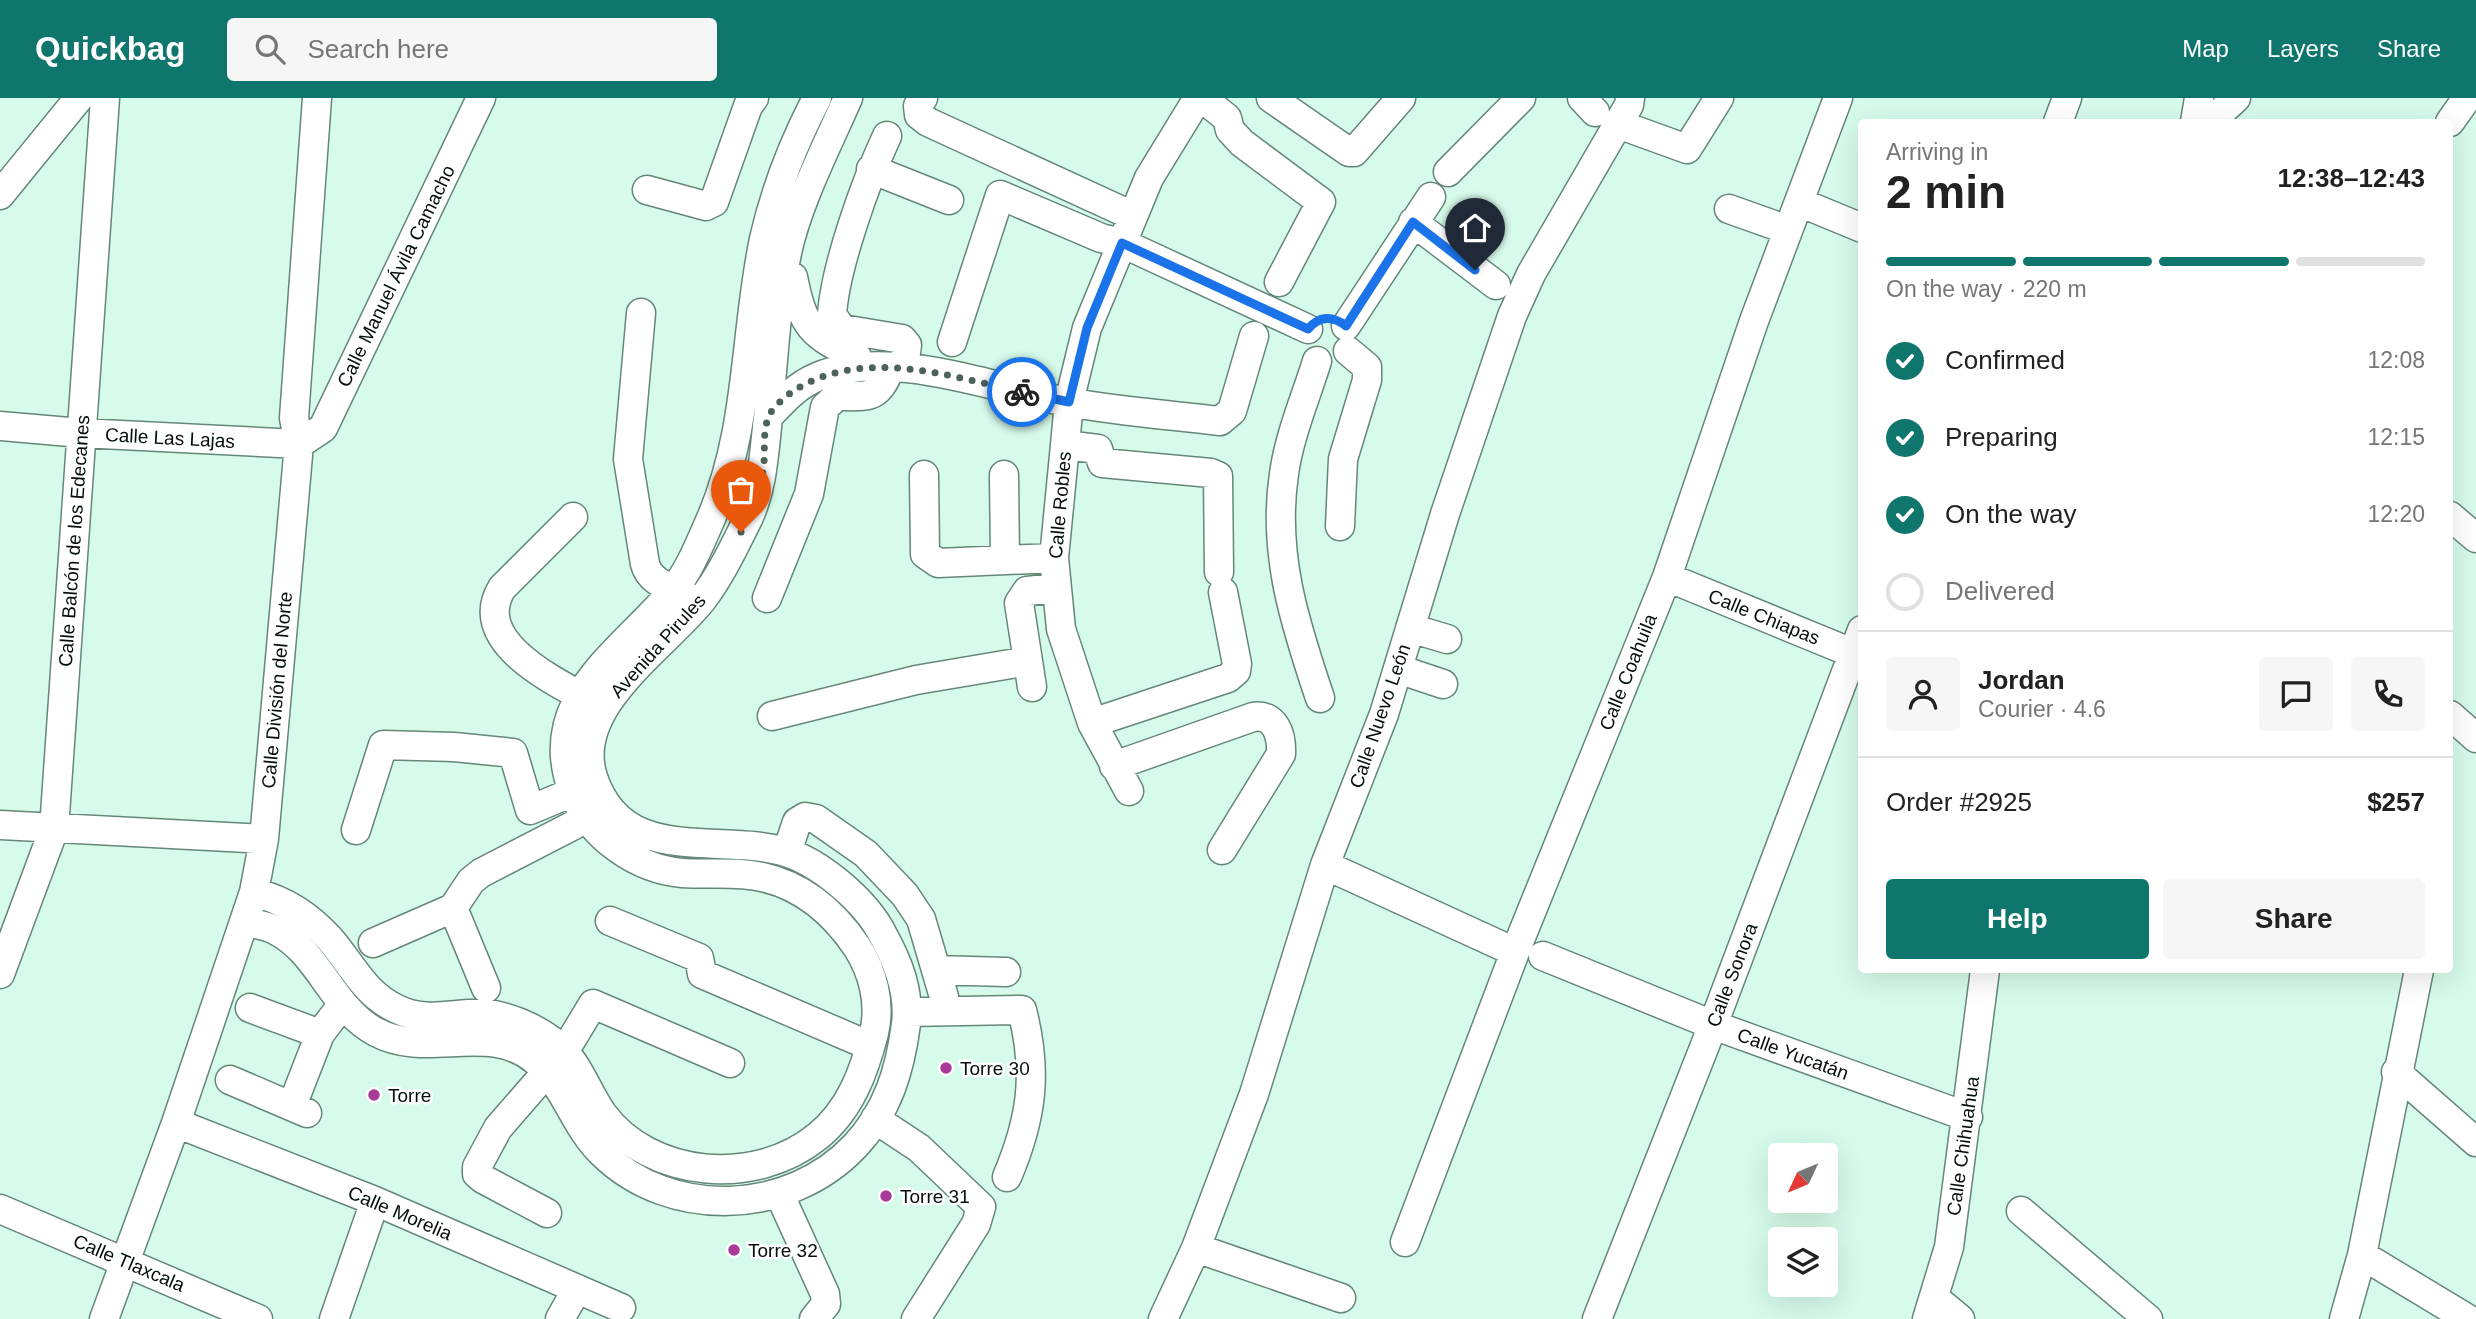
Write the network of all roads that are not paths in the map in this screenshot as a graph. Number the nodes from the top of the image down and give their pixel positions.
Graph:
1 (79, 98) edge
2 (105, 98) edge
3 (317, 98) edge
4 (481, 98) edge
5 (754, 98) edge
6 (848, 98) edge
7 (923, 98) edge
8 (1200, 98) edge
9 (1272, 98) edge
10 (1401, 98) edge
11 (1521, 98) edge
12 (1630, 98) edge
13 (1719, 98) edge
14 (1838, 98) edge
15 (2067, 98) edge
16 (2199, 98) edge
17 (2236, 98) edge
18 (2467, 98) edge
19 (808, 100) edge
20 (1598, 111) edge
21 (2059, 119) edge
22 (2195, 119) edge
23 (2213, 119) edge
24 (2452, 119) edge
25 (887, 136) dead end
26 (871, 169) junction
27 (1448, 172) dead end
28 (648, 190) dead end
29 (0, 195) edge
30 (1431, 197) dead end
31 (949, 200) dead end
32 (1799, 202) junction
33 (1729, 209) dead end
34 (1133, 216) junction
35 (1413, 222) junction
36 (1858, 226) edge
37 (1788, 230) junction
38 (1122, 243) junction
39 (787, 250) junction
40 (1279, 282) dead end
41 (1496, 285) dead end
42 (641, 313) dead end
43 (1308, 329) junction
44 (1254, 336) dead end
45 (1347, 338) junction
46 (952, 342) dead end
47 (1317, 361) junction
48 (890, 367) junction
49 (1069, 402) junction
50 (768, 417) junction
51 (0, 426) edge
52 (81, 433) junction
53 (299, 444) junction
54 (1065, 445) junction
55 (923, 475) dead end
56 (1004, 475) dead end
57 (573, 517) dead end
58 (2453, 519) edge
59 (1339, 526) dead end
60 (2476, 538) edge
61 (1054, 558) junction
62 (1004, 560) junction
63 (1667, 577) junction
64 (675, 589) junction
65 (1056, 589) junction
66 (767, 598) dead end
67 (700, 603) junction
68 (1410, 628) junction
69 (1447, 639) dead end
70 (1858, 647) edge
71 (1858, 650) edge
72 (1398, 669) junction
73 (1443, 684) dead end
74 (578, 694) junction
75 (1320, 698) dead end
76 (603, 708) junction
77 (772, 716) dead end
78 (2453, 718) edge
79 (1092, 723) junction
80 (2476, 738) edge
81 (1114, 766) junction
82 (1129, 791) dead end
83 (573, 792) junction
84 (598, 812) junction
85 (0, 825) edge
86 (54, 829) junction
87 (356, 830) dead end
88 (264, 839) junction
89 (1222, 850) dead end
90 (786, 852) junction
91 (1325, 864) junction
92 (254, 892) junction
93 (453, 908) junction
94 (610, 921) dead end
95 (245, 922) junction
96 (331, 941) junction
97 (373, 943) dead end
98 (1515, 952) junction
99 (1543, 956) dead end
100 (309, 959) junction
101 (936, 970) junction
102 (1006, 972) dead end
103 (1985, 973) edge
104 (2419, 973) edge
105 (0, 974) edge
106 (486, 988) dead end
107 (944, 997) dead end
108 (342, 1005) junction
109 (250, 1008) dead end
110 (907, 1012) junction
111 (1713, 1025) junction
112 (320, 1034) junction
113 (870, 1046) junction
114 (556, 1062) junction
115 (730, 1063) dead end
116 (2396, 1072) junction
117 (230, 1080) dead end
118 (861, 1080) junction
119 (890, 1095) junction
120 (1968, 1117) junction
121 (875, 1119) junction
122 (176, 1124) junction
123 (2476, 1142) edge
124 (1007, 1177) dead end
125 (779, 1193) junction
126 (375, 1201) junction
127 (0, 1209) edge
128 (2021, 1211) dead end
129 (547, 1213) dead end
130 (1405, 1242) dead end
131 (1196, 1248) junction
132 (2361, 1255) junction
133 (124, 1261) junction
134 (577, 1289) junction
135 (1341, 1298) dead end
136 (621, 1308) dead end
137 (1932, 1309) edge
138 (104, 1319) edge
139 (258, 1319) edge
140 (334, 1319) edge
141 (559, 1319) edge
142 (814, 1319) edge
143 (916, 1319) edge
144 (1163, 1319) edge
145 (1598, 1319) edge
146 (1960, 1319) edge
147 (2148, 1319) edge
148 (2344, 1319) edge
149 (2468, 1319) edge

1 - 29 street
2 - 52 street, Calle Balcón de los Edecanes
3 - 53 street, Calle División del Norte
4 - 53 street, Calle Manuel Ávila Camacho
5 - 28 street
6 - 39 street, Avenida Pirules
7 - 34 street
8 - 34 street, Calle Robles
8 - 40 street
9 - 10 street
11 - 27 street
12 - 20 street, Calle Nuevo León
13 - 20 street
14 - 32 street, Calle Coahuila
15 - 21 street
16 - 22 street
17 - 23 street
18 - 24 street
19 - 64 street, Avenida Pirules
20 - 68 street, Calle Nuevo León
25 - 26 street
26 - 31 street
26 - 48 street
30 - 35 street
32 - 36 street
32 - 37 street, Calle Coahuila
33 - 37 street
34 - 38 street, Calle Robles
35 - 41 street
35 - 45 street
37 - 63 street, Calle Coahuila
38 - 43 street
38 - 46 street
38 - 49 street, Calle Robles
39 - 48 street
39 - 50 street, Avenida Pirules
42 - 64 street
43 - 45 street
43 - 47 street
44 - 49 street
45 - 47 street
45 - 59 street
47 - 75 street
48 - 49 street
48 - 50 street
48 - 66 street
49 - 54 street, Calle Robles
50 - 67 street, Avenida Pirules
51 - 52 street, Calle Las Lajas
52 - 53 street, Calle Las Lajas
52 - 86 street, Calle Balcón de los Edecanes
53 - 88 street, Calle División del Norte
54 - 61 street, Calle Robles
54 - 79 street
55 - 62 street
56 - 62 street
57 - 74 street
58 - 60 street
61 - 62 street
61 - 65 street, Calle Robles
63 - 70 street, Calle Chiapas
63 - 98 street, Calle Coahuila
64 - 67 street
64 - 74 street, Avenida Pirules
65 - 77 street
65 - 79 street, Calle Robles
67 - 76 street, Avenida Pirules
68 - 69 street
68 - 72 street, Calle Nuevo León
71 - 111 street, Calle Sonora
72 - 73 street
72 - 91 street, Calle Nuevo León
74 - 76 street
74 - 83 street, Avenida Pirules
76 - 84 street, Avenida Pirules
78 - 80 street
79 - 81 street, Calle Robles
81 - 82 street, Calle Robles
81 - 89 street
83 - 84 street, Avenida Pirules
83 - 87 street
84 - 90 street, Avenida Pirules
84 - 93 street
84 - 113 street, Avenida Pirules
85 - 86 street
86 - 88 street
86 - 105 street, Calle Balcón de los Edecanes
88 - 92 street, Calle División del Norte
90 - 101 street
90 - 110 street, Avenida Pirules
91 - 98 street
91 - 131 street, Calle Nuevo León
92 - 95 street, Calle División del Norte
92 - 96 street, Avenida Pirules
93 - 97 street
93 - 106 street
94 - 113 street
95 - 100 street, Avenida Pirules
95 - 122 street, Calle División del Norte
96 - 100 street
96 - 114 street, Avenida Pirules
98 - 130 street, Calle Coahuila
99 - 111 street, Calle Yucatán
100 - 108 street, Avenida Pirules
101 - 102 street
101 - 107 street
103 - 120 street, Calle Chihuahua
104 - 116 street
108 - 112 street
108 - 114 street, Avenida Pirules
109 - 112 street
110 - 119 street, Avenida Pirules
110 - 124 street
111 - 120 street, Calle Yucatán
111 - 145 street, Calle Sonora
112 - 117 street
113 - 118 street, Avenida Pirules
114 - 115 street
114 - 118 street, Avenida Pirules
114 - 125 street, Avenida Pirules
114 - 129 street
116 - 123 street
116 - 132 street
118 - 119 street
119 - 121 street, Avenida Pirules
120 - 137 street, Calle Chihuahua
121 - 125 street, Avenida Pirules
121 - 143 street
122 - 126 street, Calle Morelia
122 - 133 street, Calle División del Norte
125 - 142 street
126 - 134 street, Calle Morelia
126 - 140 street
127 - 133 street, Calle Tlaxcala
128 - 147 street
131 - 135 street
131 - 144 street, Calle Nuevo León
132 - 148 street
132 - 149 street
133 - 138 street, Calle División del Norte
133 - 139 street, Calle Tlaxcala
134 - 136 street, Calle Morelia
134 - 141 street
137 - 146 street

